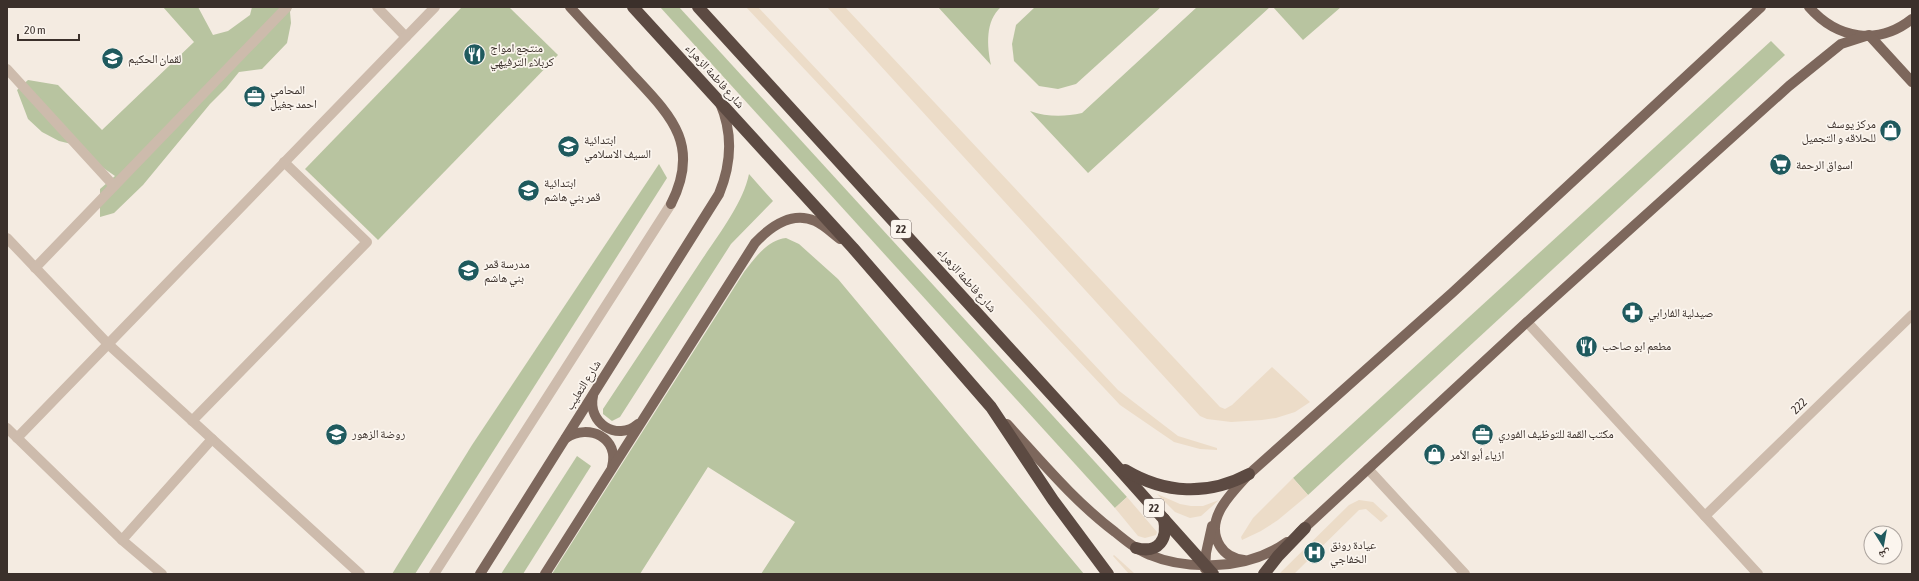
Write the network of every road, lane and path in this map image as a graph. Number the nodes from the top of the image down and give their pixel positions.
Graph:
1 (287, 7) edge
2 (377, 7) edge
3 (435, 7) edge
4 (570, 7) edge
5 (633, 7) edge
6 (698, 7) edge
7 (1761, 7) edge
8 (1809, 7) edge
9 (1912, 19) edge
10 (1869, 35) junction
11 (406, 37) junction
12 (7, 69) edge
13 (1912, 82) edge
14 (718, 100) junction
15 (284, 162) junction
16 (114, 186) junction
17 (670, 204) joint
18 (7, 238) edge
19 (853, 248) junction
20 (35, 268) junction
21 (1912, 315) edge
22 (1526, 322) junction
23 (108, 344) junction
24 (594, 392) junction
25 (992, 407) junction
26 (192, 421) junction
27 (640, 422) junction
28 (7, 428) edge
29 (17, 438) junction
30 (212, 439) junction
31 (563, 443) junction
32 (1103, 451) junction
33 (611, 469) junction
34 (1368, 469) junction
35 (1249, 474) junction
36 (1220, 510) junction
37 (1705, 516) junction
38 (1164, 519) junction
39 (1305, 528) junction
40 (122, 540) junction
41 (1136, 548) junction
42 (1250, 560) junction
43 (1208, 571) edge
44 (162, 574) edge
45 (360, 574) edge
46 (434, 574) edge
47 (480, 574) edge
48 (545, 574) edge
49 (1108, 574) edge
50 (1264, 574) edge
51 (1465, 574) edge
52 (1758, 574) edge

1 - 16 street
2 - 11 street
3 - 11 street
4 - 17 main road
5 - 14 highway, شارع فاطمة الزهراء
6 - 32 highway, شارع فاطمة الزهراء / 22
7 - 35 main road
8 - 10 main road
9 - 10 main road
10 - 13 main road
10 - 22 main road
11 - 15 street
12 - 16 street
14 - 19 highway, شارع فاطمة الزهراء
14 - 24 main road, شارع التعليب
15 - 23 street
15 - 26 street
16 - 20 street
17 - 46 street
18 - 20 street
19 - 25 highway, شارع فاطمة الزهراء
19 - 27 main road
20 - 23 street
21 - 37 street, 222
22 - 34 main road
22 - 37 street
23 - 26 street
23 - 29 street
24 - 27 main road
24 - 31 main road, شارع التعليب
25 - 41 main road
25 - 49 highway, شارع فاطمة الزهراء
26 - 30 street
27 - 33 main road
28 - 29 street
29 - 40 street
30 - 40 street
30 - 45 street
31 - 33 main road
31 - 47 main road, شارع التعليب
32 - 35 highway
32 - 38 highway, شارع فاطمة الزهراء / 22
33 - 48 main road
34 - 39 main road
34 - 51 street
35 - 36 main road
36 - 42 main road
36 - 43 main road
37 - 52 street
38 - 41 highway
38 - 43 highway, شارع فاطمة الزهراء / 22
39 - 42 main road
39 - 50 highway
40 - 44 street
41 - 43 main road
42 - 43 main road

